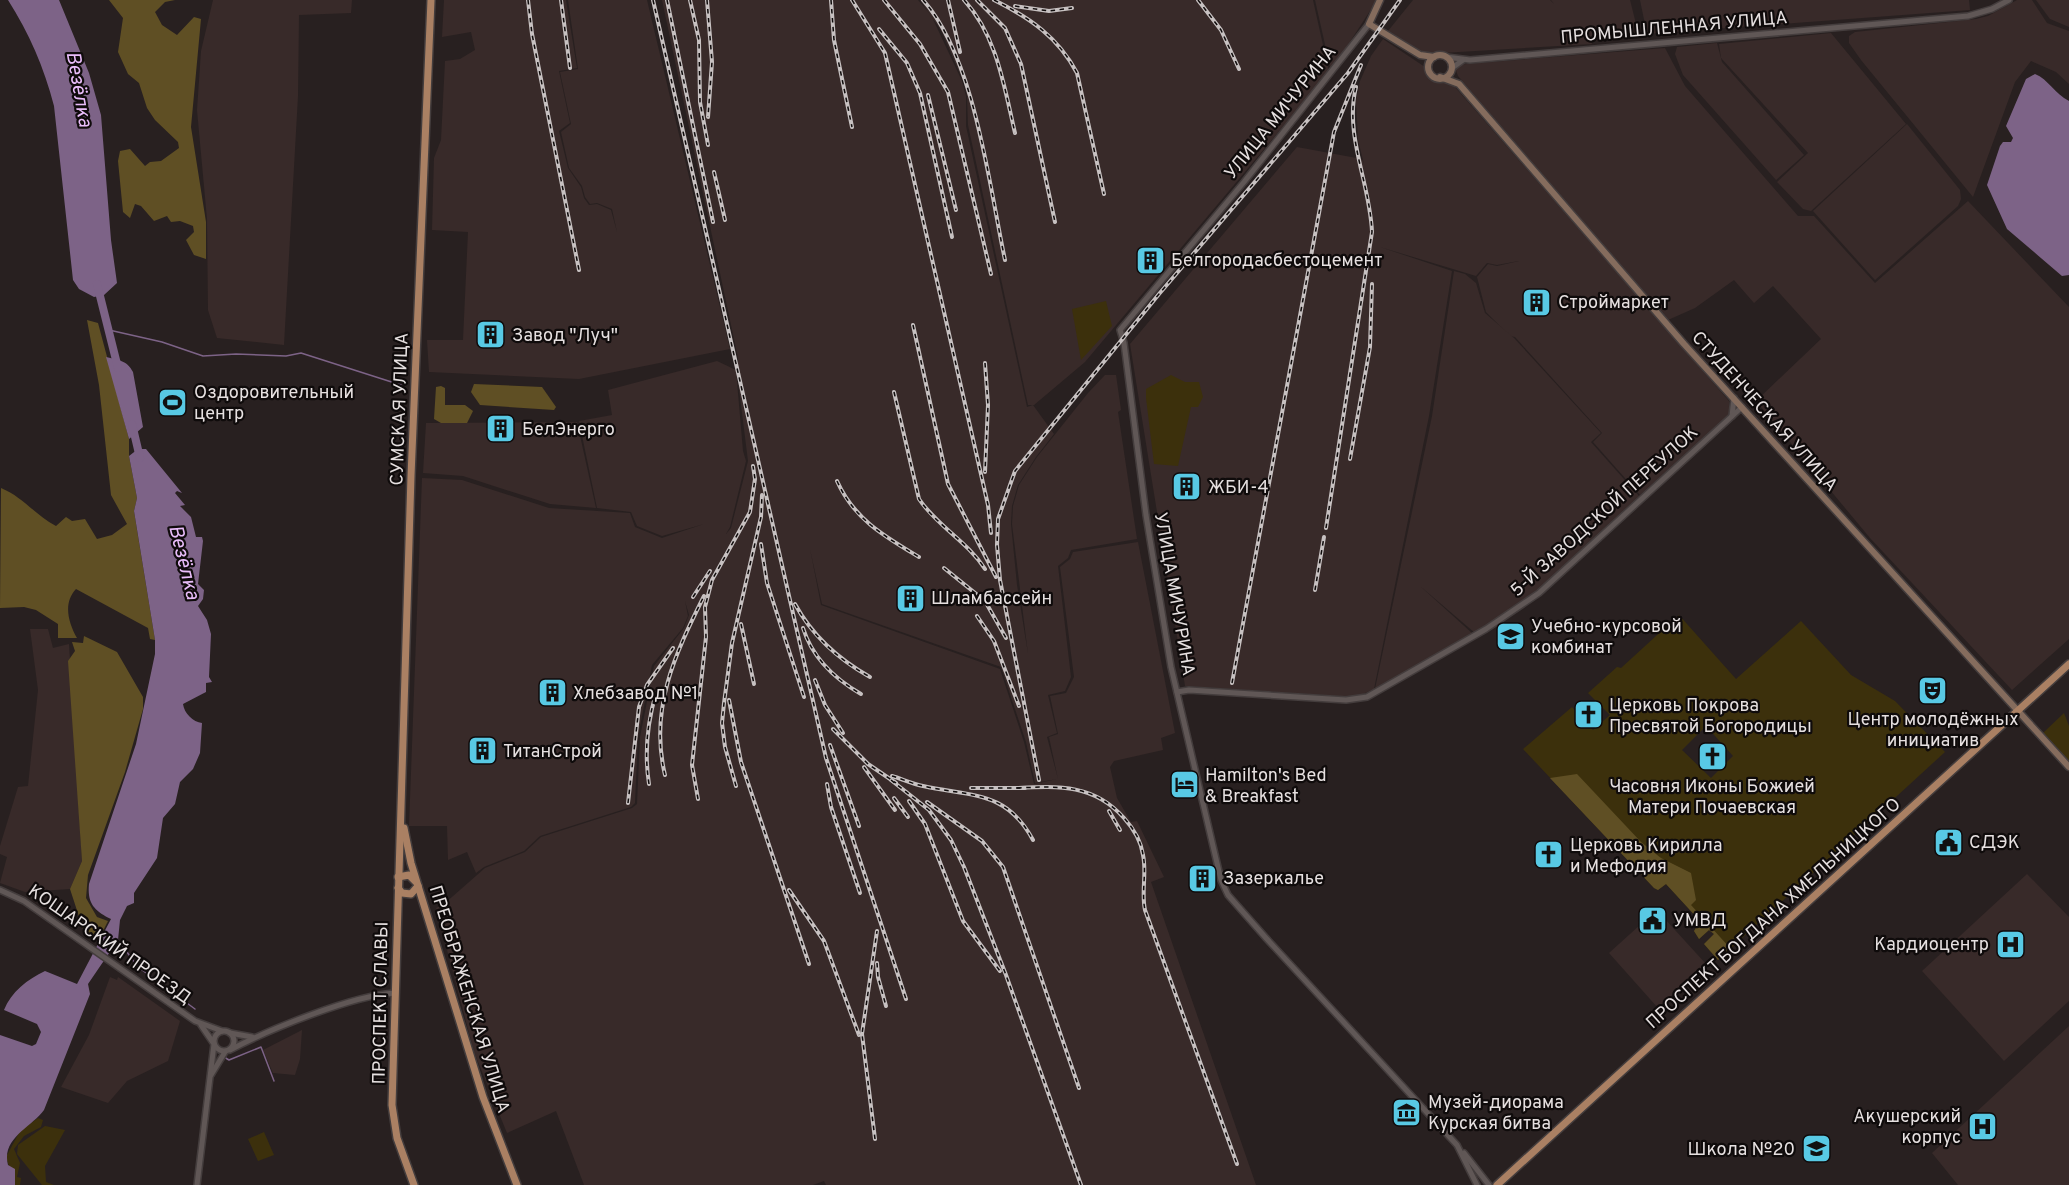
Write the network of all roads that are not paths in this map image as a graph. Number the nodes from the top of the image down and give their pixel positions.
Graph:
1 (431, 0) edge
2 (1380, 0) edge
3 (2009, 0) edge
4 (1369, 24) junction
5 (1420, 56) junction
6 (1434, 57) junction
7 (1446, 57) junction
8 (1463, 60) junction
9 (1427, 66) junction
10 (1452, 69) junction
11 (1440, 77) junction
12 (1459, 84) junction
13 (1734, 398) junction
14 (1742, 407) junction
15 (1732, 416) junction
16 (2069, 664) edge
17 (1177, 692) junction
18 (2017, 711) junction
19 (2069, 767) edge
20 (402, 819) junction
21 (398, 877) junction
22 (418, 885) junction
23 (398, 888) junction
24 (0, 890) edge
25 (395, 993) junction
26 (201, 1025) junction
27 (222, 1031) junction
28 (230, 1033) junction
29 (254, 1037) junction
30 (214, 1044) junction
31 (228, 1051) junction
32 (210, 1077) junction
33 (1457, 1145) junction
34 (197, 1185) edge
35 (414, 1185) edge
36 (518, 1185) edge
37 (1477, 1185) edge
38 (1489, 1185) edge
39 (1497, 1185) edge

1 - 20 main road, СУМСКАЯ УЛИЦА
2 - 4 main road, УЛИЦА МИЧУРИНА
3 - 8 street, ПРОМЫШЛЕННАЯ УЛИЦА
4 - 5 main road
4 - 17 street, УЛИЦА МИЧУРИНА
5 - 6 main road
5 - 9 main road
6 - 7 main road
6 - 9 main road
7 - 8 street, ПРОМЫШЛЕННАЯ УЛИЦА
7 - 10 main road
8 - 10 street
9 - 11 main road
10 - 11 main road
10 - 12 main road
11 - 12 main road, СТУДЕНЧЕСКАЯ УЛИЦА
12 - 13 main road, СТУДЕНЧЕСКАЯ УЛИЦА
13 - 14 main road, СТУДЕНЧЕСКАЯ УЛИЦА
13 - 15 street
14 - 15 street, 5-Й ЗАВОДСКОЙ ПЕРЕУЛОК
14 - 18 main road, СТУДЕНЧЕСКАЯ УЛИЦА
15 - 17 street, 5-Й ЗАВОДСКОЙ ПЕРЕУЛОК
16 - 18 main road, ПРОСПЕКТ БОГДАНА ХМЕЛЬНИЦКОГО
17 - 33 street, УЛИЦА МИЧУРИНА
18 - 19 main road, СТУДЕНЧЕСКАЯ УЛИЦА
18 - 39 main road, ПРОСПЕКТ БОГДАНА ХМЕЛЬНИЦКОГО
20 - 21 main road, ПРОСПЕКТ СЛАВЫ
20 - 22 main road, ПРЕОБРАЖЕНСКАЯ УЛИЦА
21 - 22 main road
21 - 23 main road, ПРОСПЕКТ СЛАВЫ
22 - 23 main road
22 - 36 main road, ПРЕОБРАЖЕНСКАЯ УЛИЦА
23 - 25 main road, ПРОСПЕКТ СЛАВЫ
24 - 26 street, КОШАРСКИЙ ПРОЕЗД
25 - 29 street
25 - 35 main road, ПРОСПЕКТ СЛАВЫ
26 - 27 street, КОШАРСКИЙ ПРОЕЗД
26 - 30 street, КОШАРСКИЙ ПРОЕЗД
27 - 28 street
27 - 30 street
28 - 29 street
28 - 31 street
29 - 31 street
30 - 31 street
30 - 32 street
31 - 32 street
32 - 34 street
33 - 37 street, УЛИЦА МИЧУРИНА
33 - 38 street

